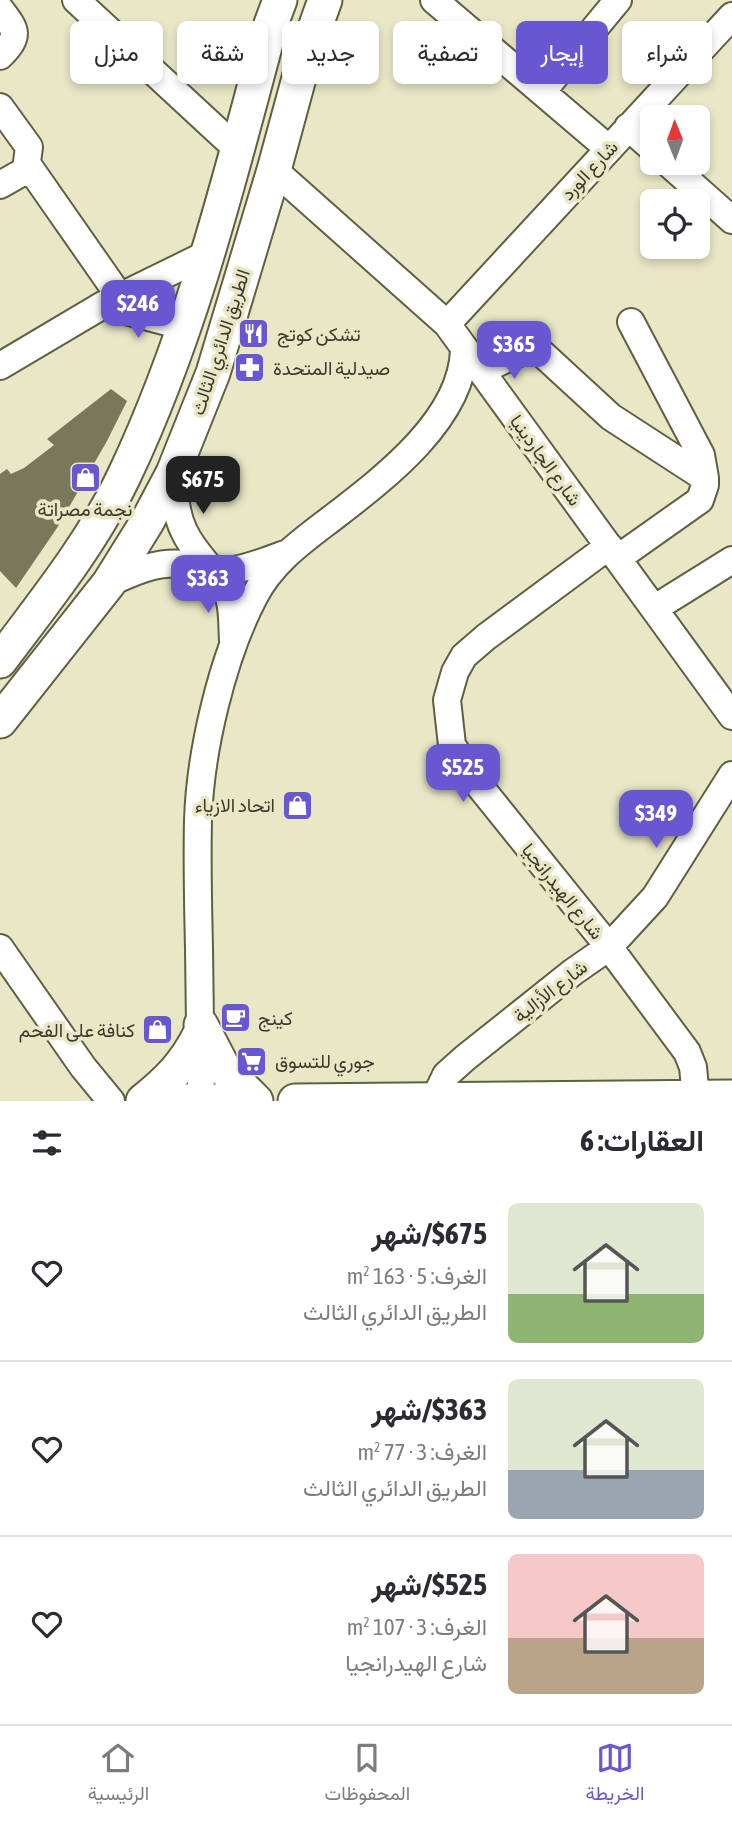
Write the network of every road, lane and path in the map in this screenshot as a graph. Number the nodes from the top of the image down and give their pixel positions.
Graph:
1 (76, 0) edge
2 (280, 0) edge
3 (326, 0) edge
4 (434, 0) edge
5 (618, 0) edge
6 (0, 9) edge
7 (732, 16) edge
8 (0, 56) edge
9 (542, 92) junction
10 (0, 107) edge
11 (628, 127) junction
12 (640, 138) edge
13 (236, 148) junction
14 (609, 149) junction
15 (30, 168) junction
16 (274, 170) junction
17 (681, 175) edge
18 (0, 185) edge
19 (732, 220) edge
20 (206, 254) junction
21 (112, 301) junction
22 (631, 322) dead end
23 (447, 324) junction
24 (186, 327) junction
25 (464, 350) junction
26 (0, 366) edge
27 (481, 372) junction
28 (173, 473) junction
29 (705, 478) junction
30 (613, 552) junction
31 (288, 553) junction
32 (732, 560) edge
33 (212, 570) junction
34 (109, 583) junction
35 (654, 608) junction
36 (233, 648) junction
37 (0, 661) edge
38 (731, 712) edge
39 (0, 721) edge
40 (732, 775) edge
41 (609, 947) junction
42 (0, 948) edge
43 (200, 1029) junction
44 (732, 1097) edge
45 (696, 1098) junction
46 (434, 1100) edge
47 (111, 1101) edge
48 (143, 1101) edge
49 (183, 1101) edge
50 (201, 1101) edge
51 (229, 1101) edge
52 (256, 1101) edge
53 (295, 1101) edge

1 - 13 street
2 - 13 main road, الطريق الدائري الثالث
3 - 16 main road, الطريق الدائري الثالث
4 - 9 street
5 - 9 street
6 - 8 street
7 - 11 street, شارع الورد
9 - 14 street
10 - 15 street
11 - 12 street
11 - 14 street, شارع الورد
13 - 20 main road, الطريق الدائري الثالث
14 - 23 street, شارع الورد
15 - 18 street
15 - 21 street
16 - 23 street, شارع الجاردينيا
16 - 28 main road, الطريق الدائري الثالث
17 - 19 street
20 - 21 street
20 - 24 main road, الطريق الدائري الثالث
21 - 24 street
21 - 26 street
22 - 29 street
23 - 25 street, شارع الجاردينيا
24 - 37 main road, الطريق الدائري الثالث
25 - 27 street, شارع الجاردينيا
25 - 31 street
27 - 29 street
27 - 30 street, شارع الجاردينيا
28 - 33 street
28 - 34 main road, الطريق الدائري الثالث
29 - 30 street, شارع الهيدرانجيا
30 - 35 street, شارع الجاردينيا
30 - 41 street, شارع الهيدرانجيا
31 - 33 street
31 - 36 street
32 - 35 street
33 - 34 street
33 - 36 street
34 - 39 main road, الطريق الدائري الثالث
35 - 38 street, شارع الجاردينيا
36 - 43 street
40 - 41 street, شارع الأزالية
41 - 45 street, شارع الهيدرانجيا
41 - 46 street, شارع الأزالية
42 - 47 street
43 - 48 main road
43 - 50 street
43 - 52 main road
44 - 45 main road
45 - 46 main road
46 - 53 main road
49 - 50 main road
50 - 51 main road

